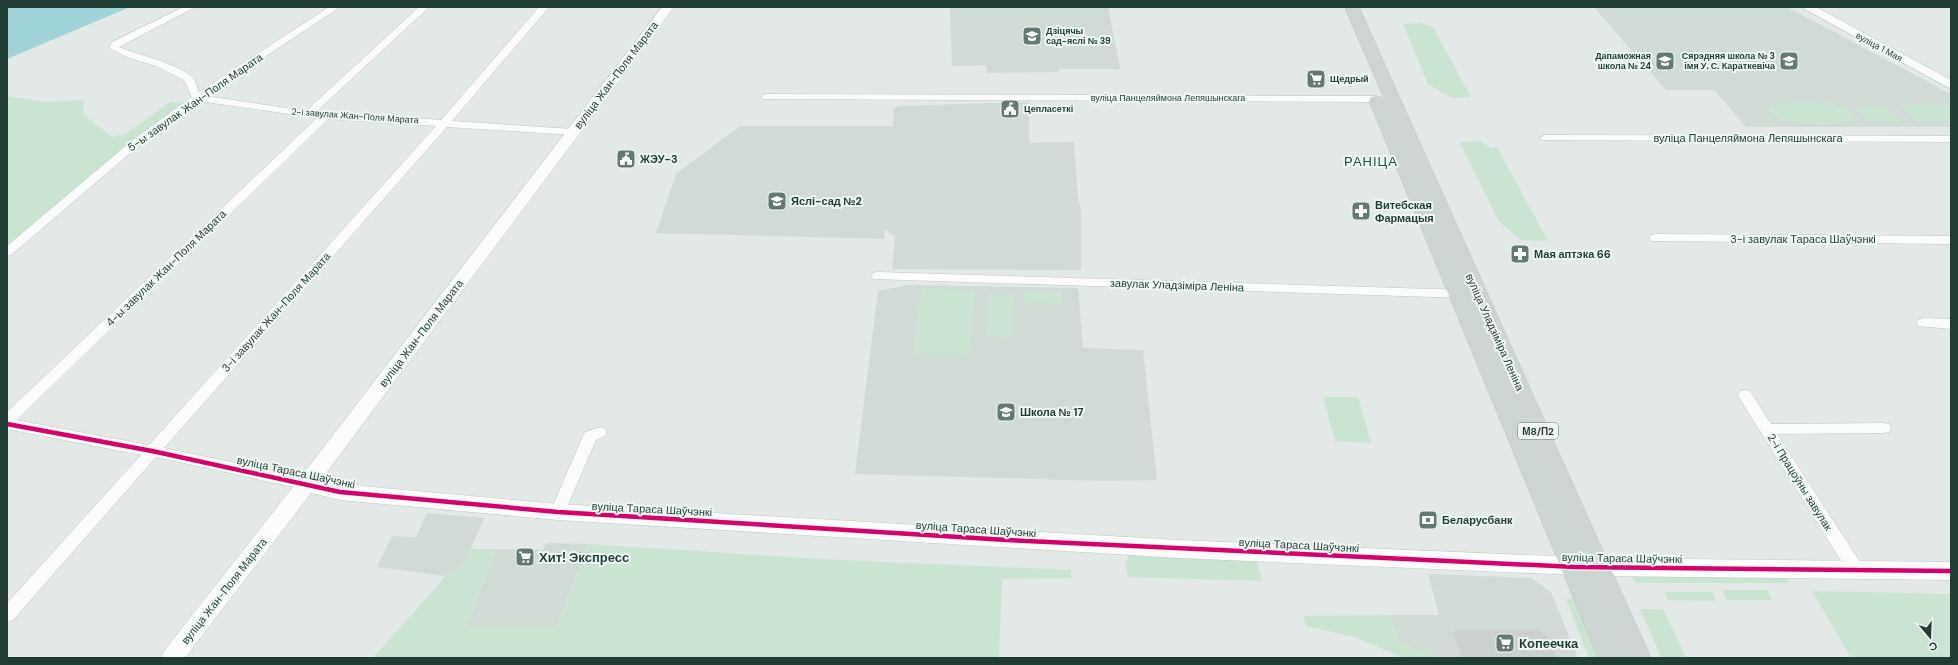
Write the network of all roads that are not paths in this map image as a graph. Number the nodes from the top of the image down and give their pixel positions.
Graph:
1 (190, 7) edge
2 (335, 7) edge
3 (424, 7) edge
4 (544, 7) edge
5 (668, 7) edge
6 (1337, 7) edge
7 (1352, 7) edge
8 (1807, 7) edge
9 (1951, 85) edge
10 (767, 97) dead end
11 (197, 98) junction
12 (1376, 99) junction
13 (308, 114) junction
14 (325, 116) junction
15 (446, 122) junction
16 (573, 132) junction
17 (1545, 138) dead end
18 (1951, 139) edge
19 (1655, 238) dead end
20 (1951, 240) edge
21 (7, 252) edge
22 (877, 276) dead end
23 (1468, 294) junction
24 (1923, 323) dead end
25 (1951, 324) edge
26 (1745, 395) dead end
27 (7, 420) edge
28 (7, 424) edge
29 (1884, 428) dead end
30 (1766, 429) junction
31 (600, 432) dead end
32 (152, 451) junction
33 (307, 484) junction
34 (558, 512) junction
35 (1586, 567) junction
36 (1856, 570) junction
37 (1951, 572) edge
38 (7, 615) edge
39 (172, 658) edge
40 (1612, 658) edge
41 (1637, 658) edge

1 - 11 street
2 - 11 street, 5-ы завулак Жан-Поля Марата
3 - 13 street
4 - 15 street, 3-і завулак Жан-Поля Марата
5 - 16 street, вуліца Жан-Поля Марата
6 - 12 main road, вуліца Уладзіміра Леніна / М8/П2
7 - 23 main road, вуліца Уладзіміра Леніна / М8/П2
8 - 9 street, вуліца 1 Мая
10 - 12 street, вуліца Панцеляймона Лепяшынскага
11 - 13 street, 2-і завулак Жан-Поля Марата
11 - 21 street, 5-ы завулак Жан-Поля Марата
12 - 23 main road, вуліца Уладзіміра Леніна / М8/П2
13 - 14 street, 2-і завулак Жан-Поля Марата
14 - 15 street, 2-і завулак Жан-Поля Марата
14 - 27 street, 4-ы завулак Жан-Поля Марата
15 - 16 street, 2-і завулак Жан-Поля Марата
15 - 32 street, 3-і завулак Жан-Поля Марата
16 - 33 street, вуліца Жан-Поля Марата
17 - 18 street, вуліца Панцеляймона Лепяшынскага
19 - 20 street, 3-і завулак Тараса Шаўчэнкі
22 - 23 street, завулак Уладзіміра Леніна
23 - 35 main road, вуліца Уладзіміра Леніна / М8/П2
24 - 25 street
26 - 30 street, 2-і Працоўны завулак
28 - 32 street, вуліца Тараса Шаўчэнкі
29 - 30 street
30 - 36 street, 2-і Працоўны завулак
31 - 34 street
32 - 33 street, вуліца Тараса Шаўчэнкі
32 - 38 street, 3-і завулак Жан-Поля Марата
33 - 34 street, вуліца Тараса Шаўчэнкі
33 - 39 street, вуліца Жан-Поля Марата
34 - 35 street, вуліца Тараса Шаўчэнкі
35 - 36 street, вуліца Тараса Шаўчэнкі
35 - 40 main road, вуліца Уладзіміра Леніна / М8/П2
35 - 41 main road, вуліца Уладзіміра Леніна / М8/П2
36 - 37 street, вуліца Тараса Шаўчэнкі

